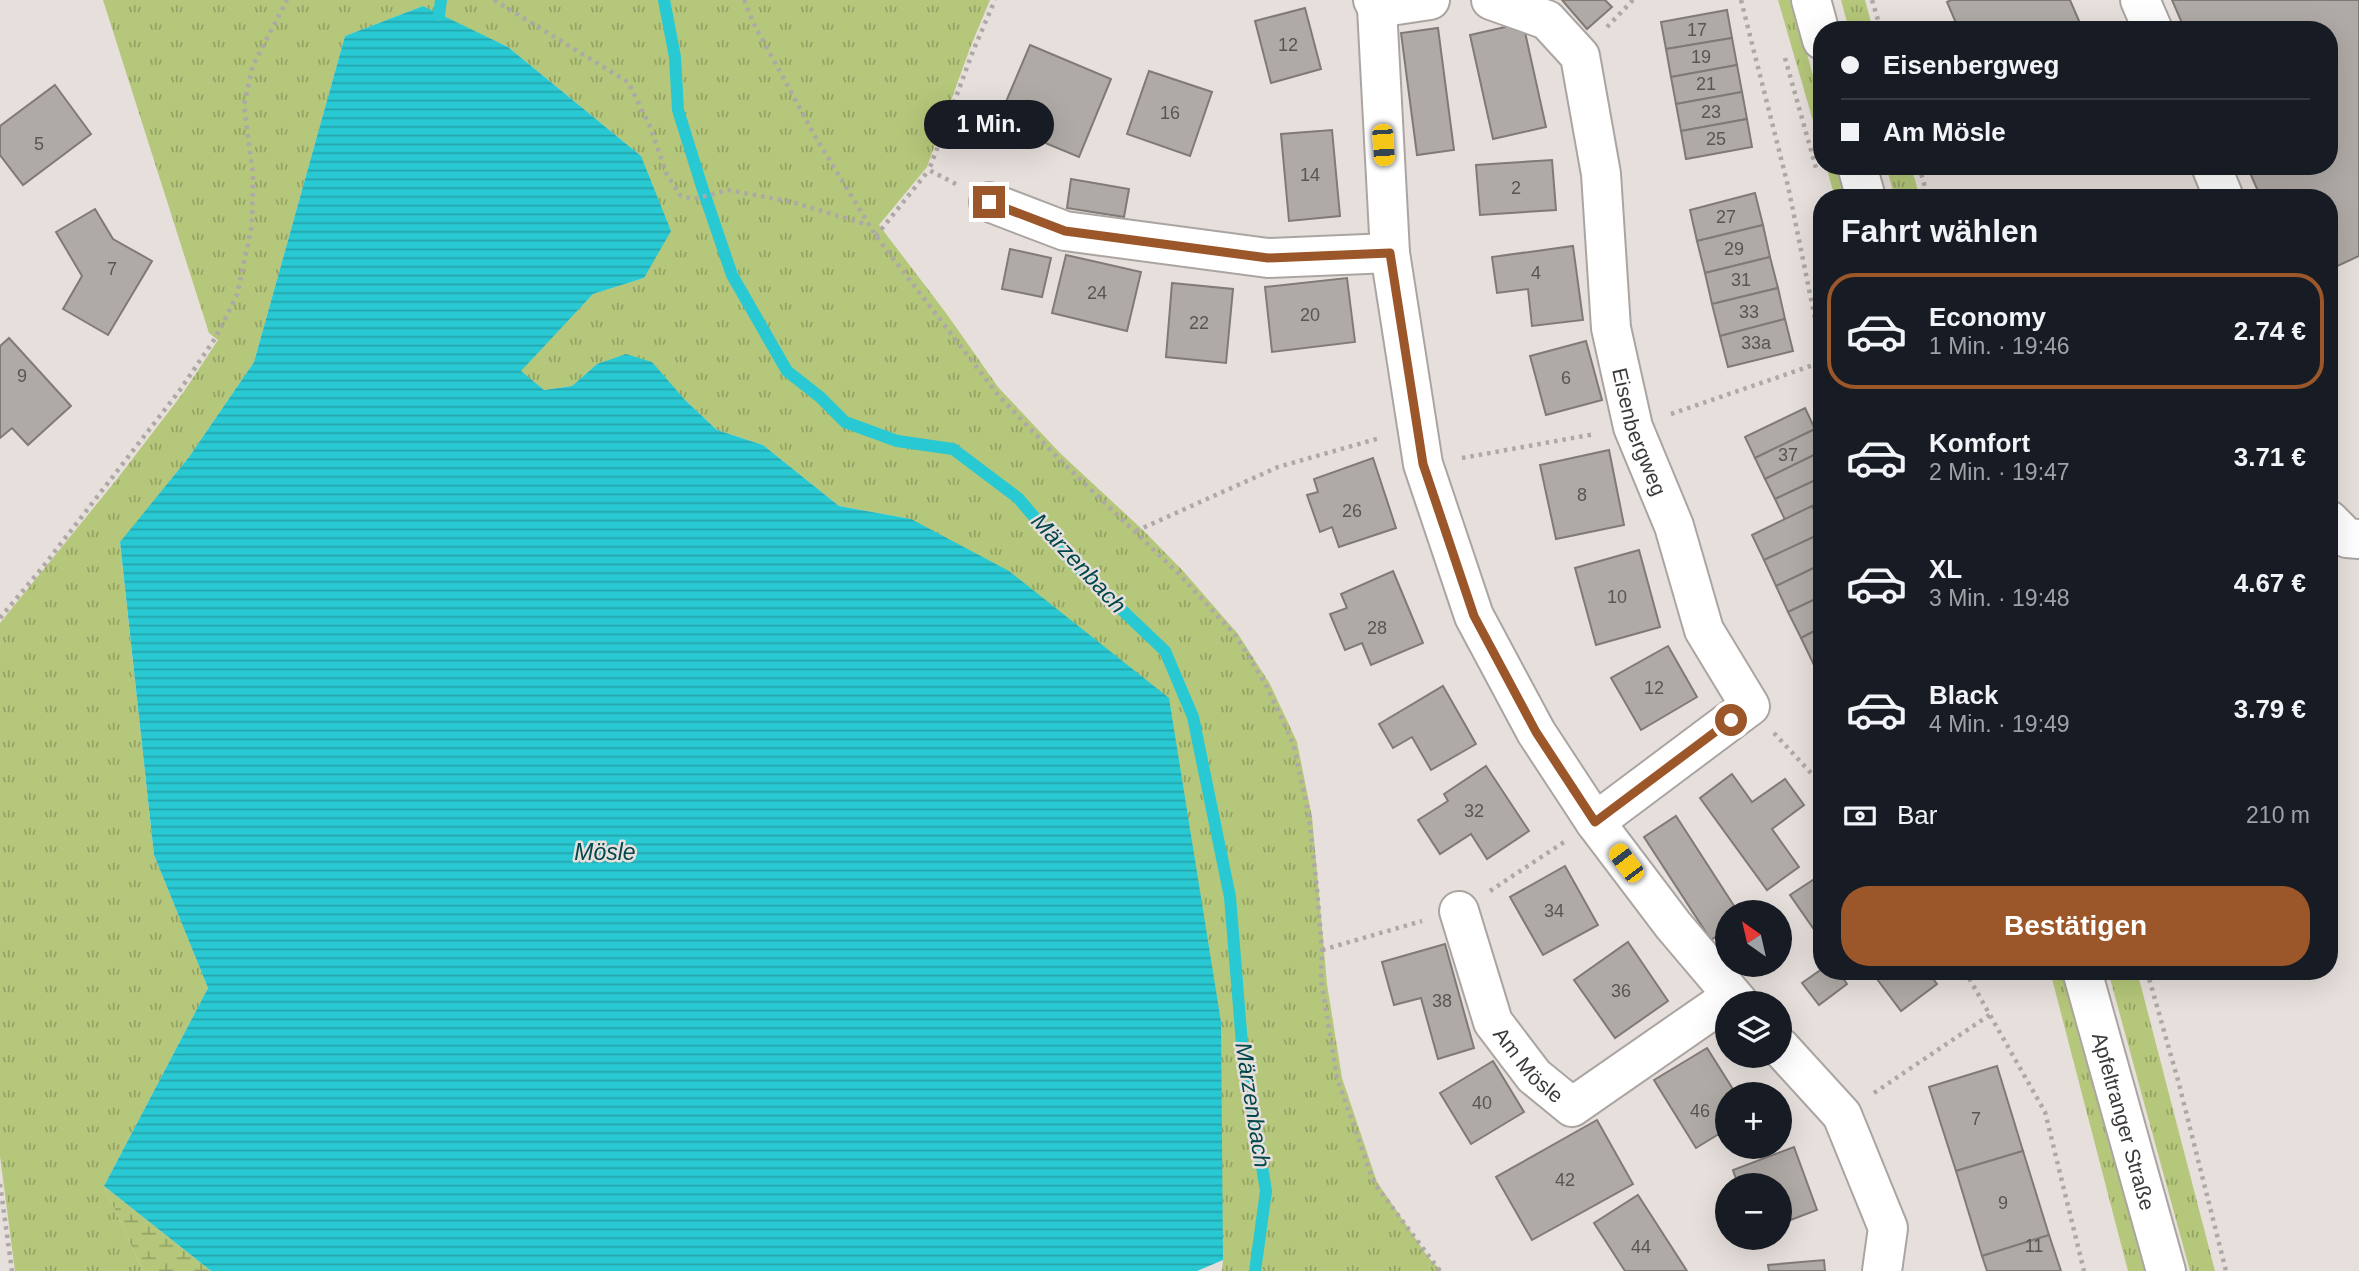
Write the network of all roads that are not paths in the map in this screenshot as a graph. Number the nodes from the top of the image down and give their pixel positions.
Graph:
1 (1430, 0) edge
2 (1491, 0) edge
3 (1811, 0) edge
4 (2140, 0) edge
5 (1375, 4) edge
6 (1817, 21) edge
7 (2149, 21) edge
8 (989, 202) road end
9 (1390, 253) junction
10 (2338, 529) edge
11 (2359, 539) edge
12 (1595, 822) junction
13 (1459, 911) dead end
14 (2085, 980) edge
15 (1729, 991) edge
16 (1715, 1013) edge
17 (1792, 1060) edge
18 (1882, 1271) edge
19 (2166, 1271) edge

1 - 5 street
2 - 12 street, Eisenbergweg
3 - 6 street
4 - 7 street
5 - 9 street, Am Mösle
8 - 9 street
9 - 12 street, Am Mösle
10 - 11 street
12 - 15 street, Am Mösle
13 - 16 street, Am Mösle
14 - 19 street, Apfeltranger Straße
17 - 18 street

